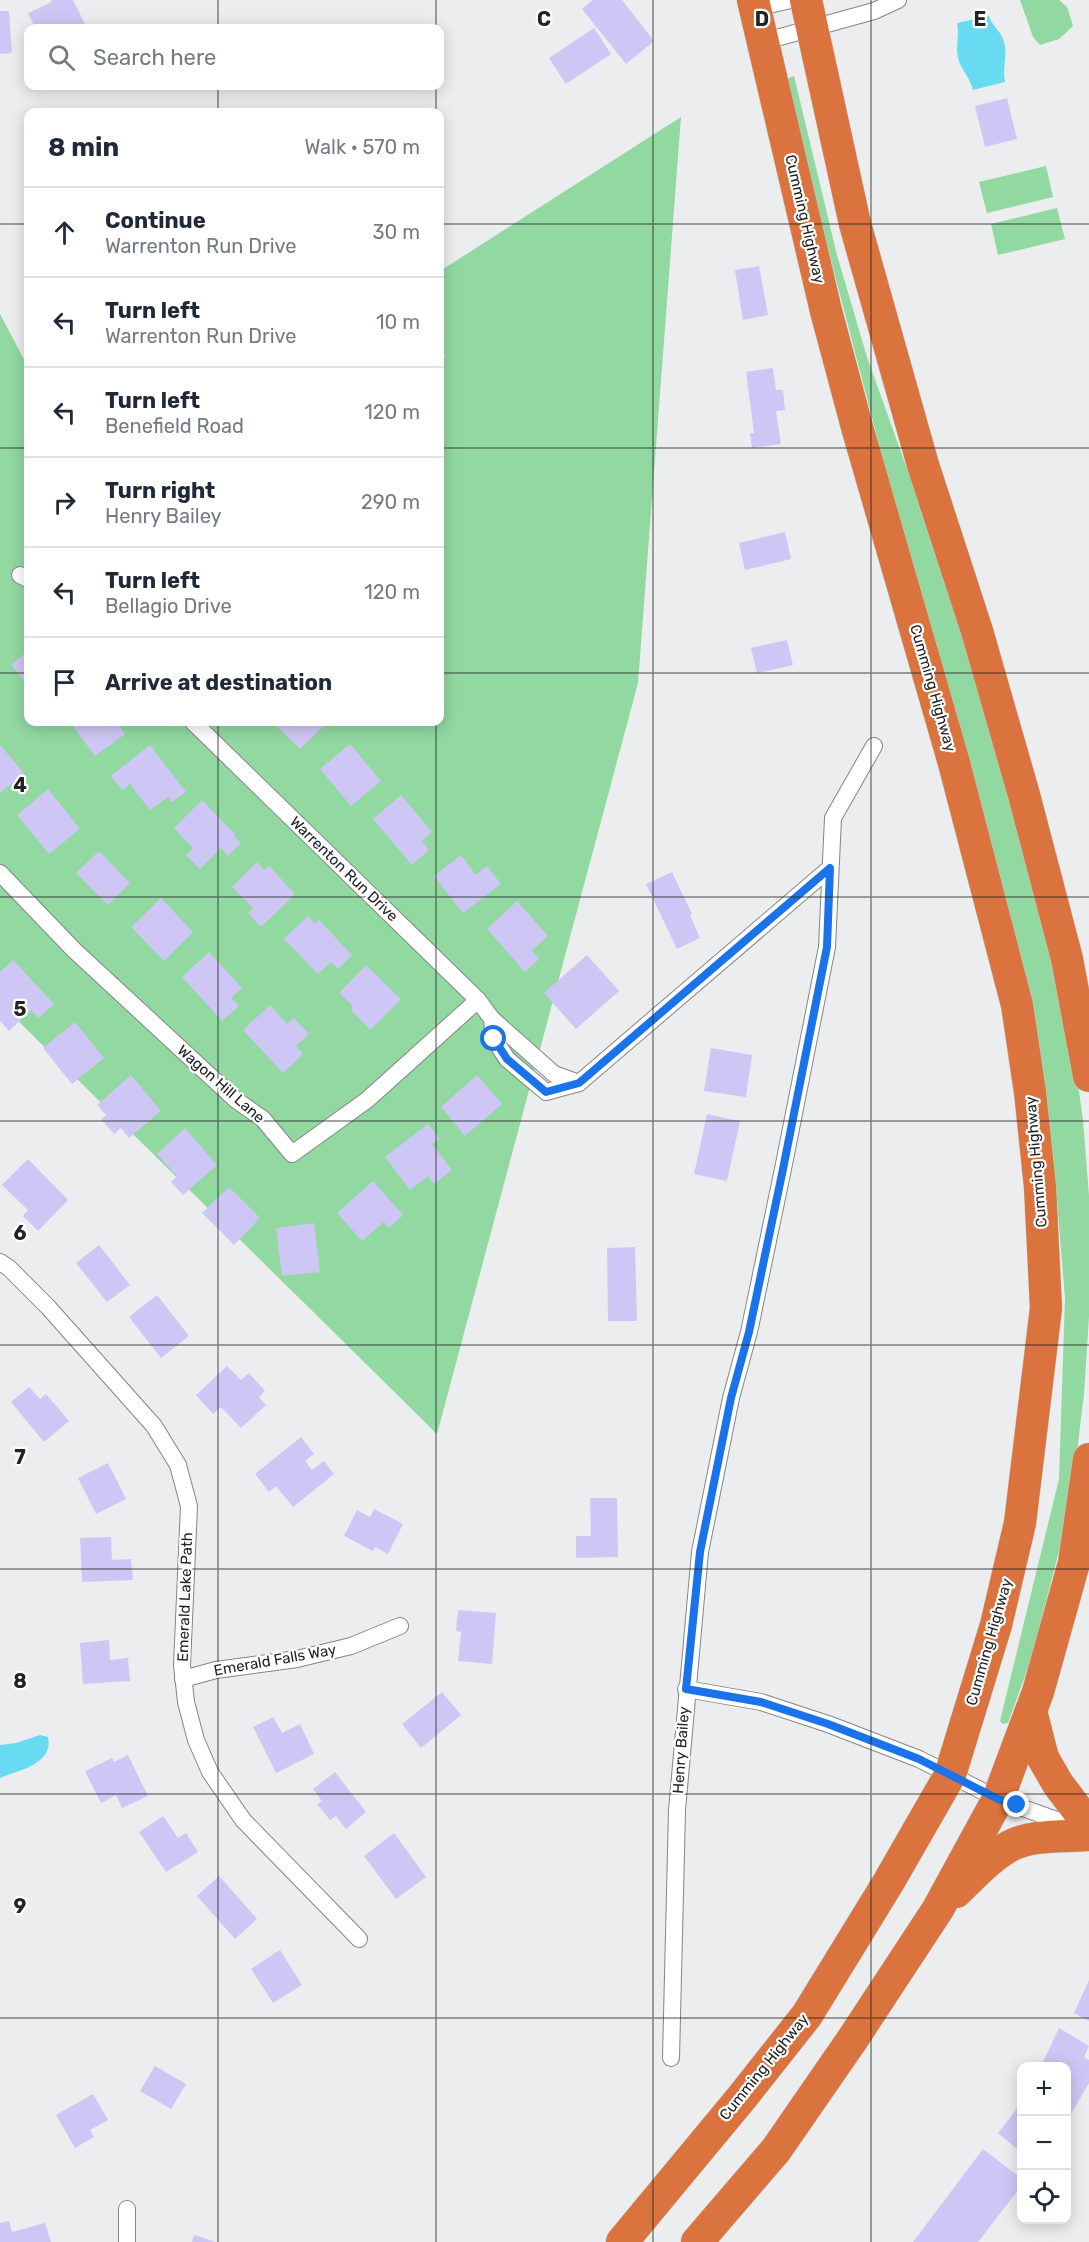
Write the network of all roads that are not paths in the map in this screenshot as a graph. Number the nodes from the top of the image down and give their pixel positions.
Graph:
1 (791, 0) edge
2 (898, 0) edge
3 (754, 4) edge
4 (808, 14) edge
5 (762, 42) junction
6 (197, 726) edge
7 (874, 746) dead end
8 (830, 868) junction
9 (0, 873) edge
10 (478, 1000) junction
11 (492, 1019) junction
12 (523, 1046) junction
13 (507, 1059) junction
14 (1089, 1076) edge
15 (579, 1083) junction
16 (0, 1262) edge
17 (1089, 1459) edge
18 (400, 1626) dead end
19 (183, 1678) junction
20 (686, 1689) junction
21 (1031, 1710) junction
22 (950, 1775) junction
23 (998, 1799) junction
24 (1089, 1825) edge
25 (1089, 1834) edge
26 (938, 1909) junction
27 (359, 1939) dead end
28 (671, 2058) dead end
29 (127, 2209) dead end
30 (127, 2242) edge
31 (622, 2242) edge
32 (697, 2242) edge

1 - 3 street
2 - 4 street
3 - 5 highway, Cumming Highway
4 - 5 street
4 - 14 highway
5 - 22 highway, Cumming Highway
6 - 10 street, Warrenton Run Drive
7 - 8 street, Henry Bailey
8 - 15 street
8 - 20 street, Henry Bailey
9 - 10 street, Wagon Hill Lane
10 - 11 street, Warrenton Run Drive
11 - 12 street, Warrenton Run Drive
11 - 13 street, Warrenton Run Drive
12 - 13 street
12 - 15 street, Warrenton Run Drive
13 - 15 street, Warrenton Run Drive
16 - 19 street, Emerald Lake Path
17 - 21 highway
18 - 19 street, Emerald Falls Way
19 - 27 street, Emerald Lake Path
20 - 22 street
20 - 28 street, Henry Bailey
21 - 23 highway
21 - 24 highway
22 - 23 street
22 - 31 highway, Cumming Highway
23 - 25 street
23 - 26 highway
25 - 26 highway
26 - 32 highway
29 - 30 street

